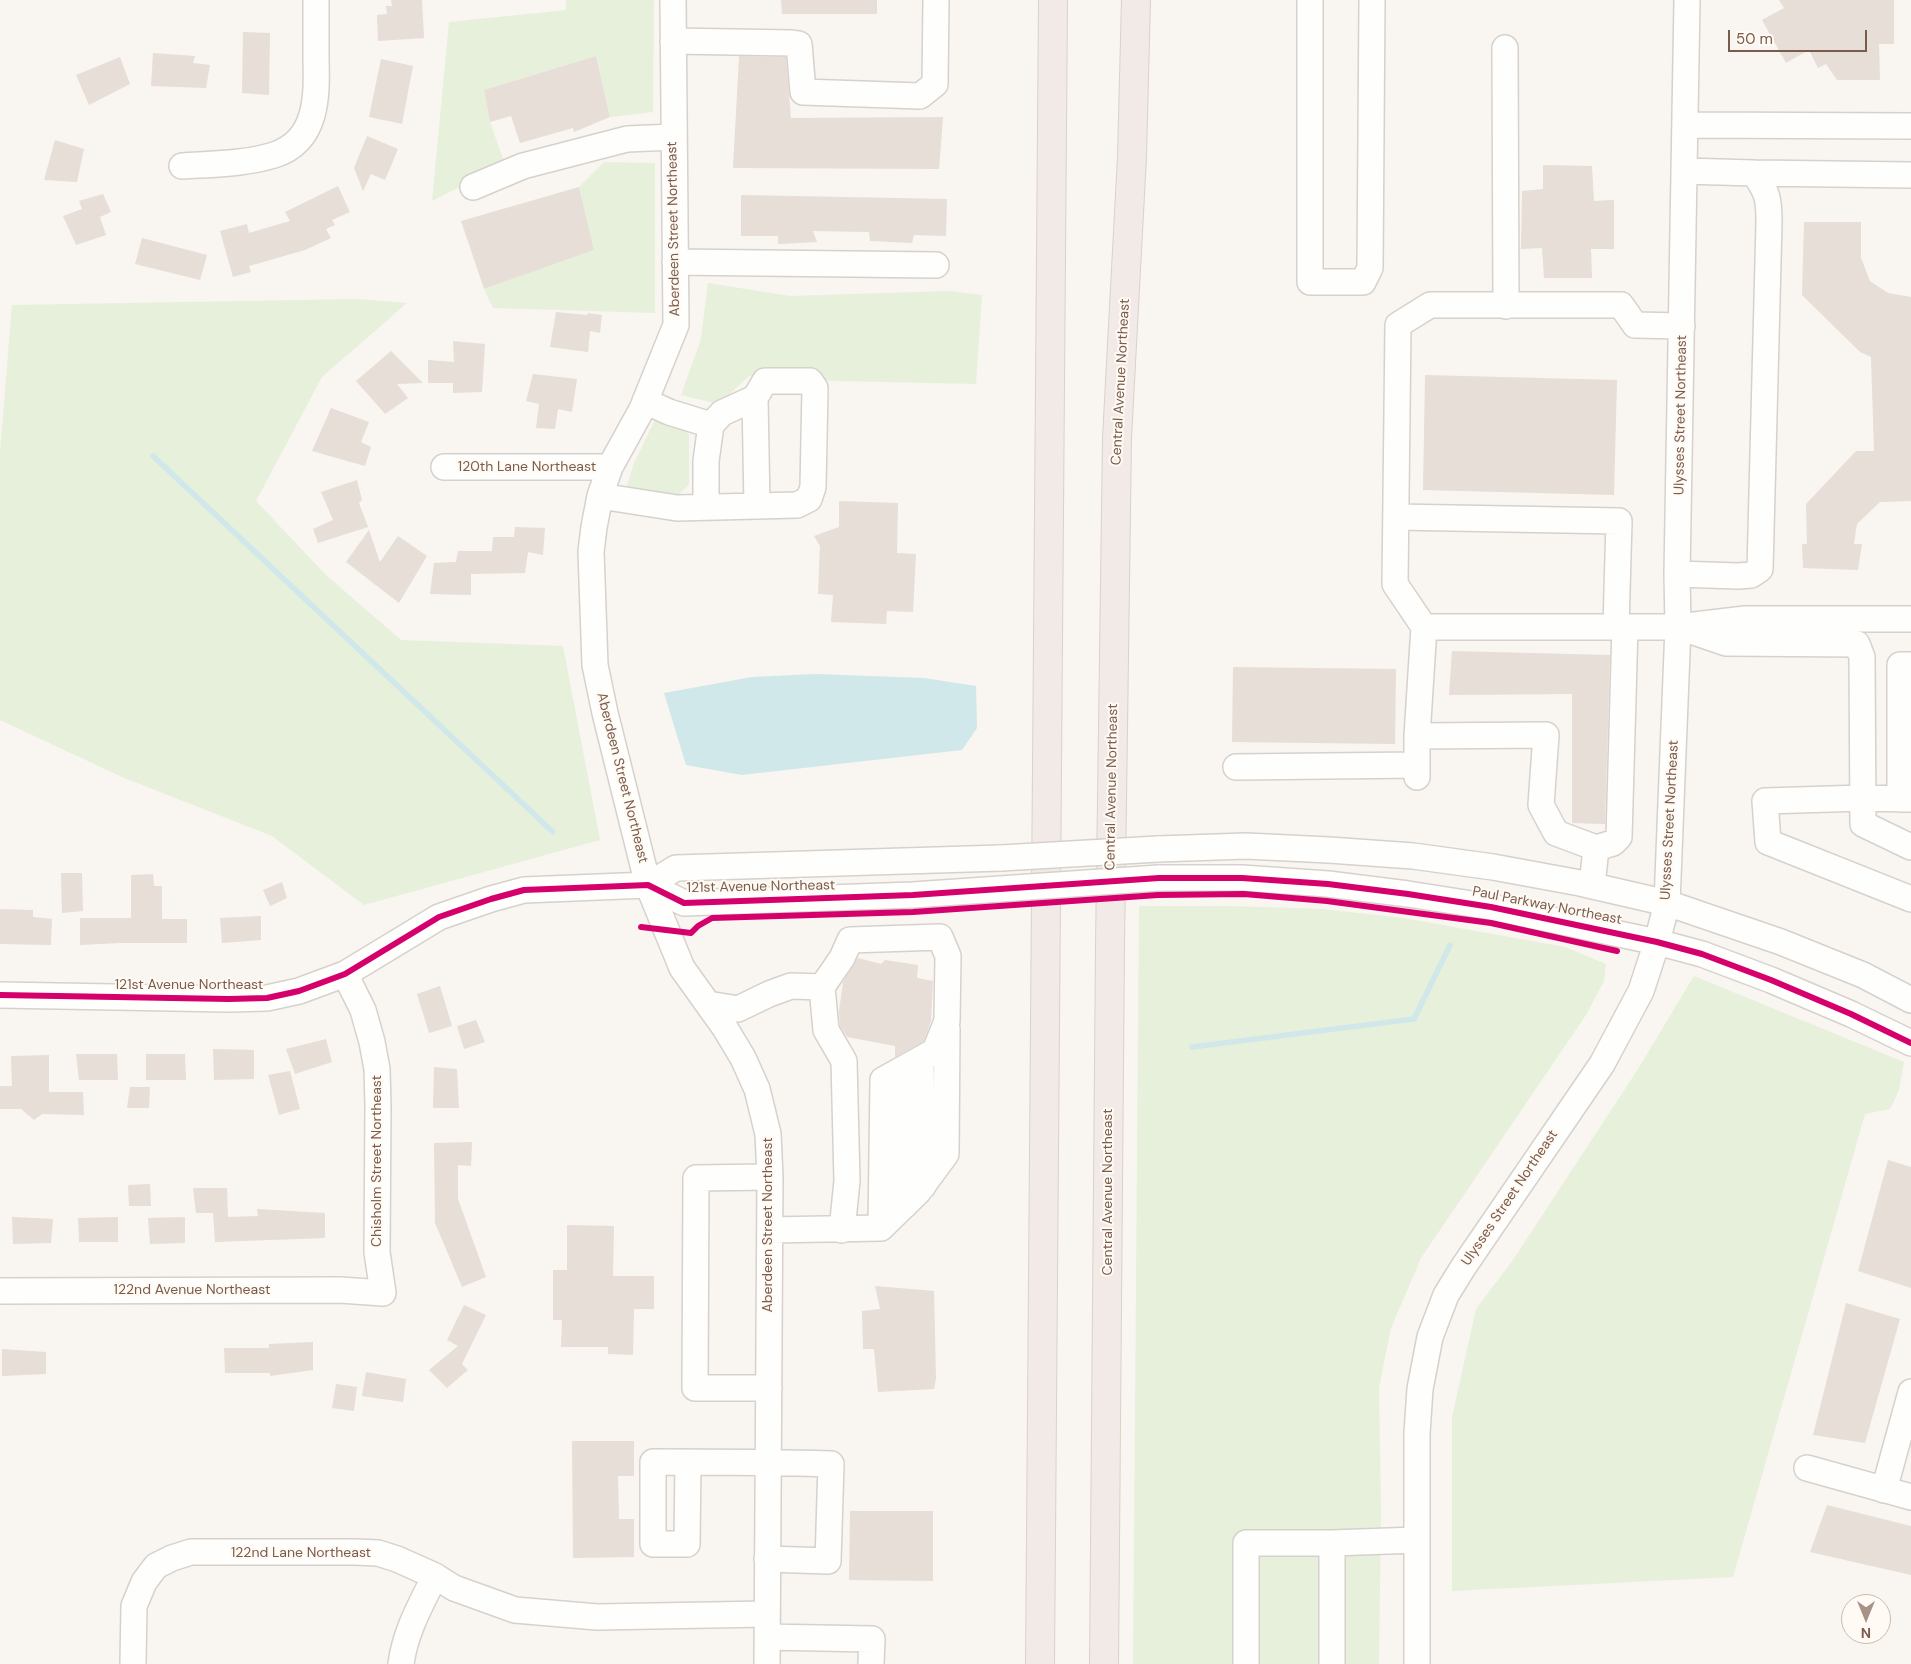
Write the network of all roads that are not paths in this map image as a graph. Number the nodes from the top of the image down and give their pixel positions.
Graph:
1 (316, 0) edge
2 (673, 0) edge
3 (936, 0) edge
4 (1053, 0) edge
5 (1136, 0) edge
6 (1310, 0) edge
7 (1372, 0) edge
8 (1687, 0) edge
9 (672, 41) junction
10 (1505, 48) dead end
11 (1686, 125) junction
12 (1911, 126) edge
13 (673, 137) junction
14 (182, 166) dead end
15 (1685, 171) junction
16 (1754, 173) junction
17 (1911, 175) edge
18 (473, 187) dead end
19 (675, 262) junction
20 (936, 265) dead end
21 (1506, 306) junction
22 (1682, 326) junction
23 (755, 398) junction
24 (645, 402) junction
25 (711, 425) junction
26 (610, 466) junction
27 (444, 467) dead end
28 (600, 496) junction
29 (756, 506) junction
30 (706, 507) junction
31 (1396, 517) junction
32 (1678, 574) junction
33 (1911, 619) edge
34 (1424, 627) junction
35 (1621, 627) junction
36 (1678, 627) junction
37 (1911, 665) edge
38 (1417, 736) junction
39 (1236, 767) dead end
40 (1863, 798) junction
41 (1906, 799) edge
42 (1911, 847) edge
43 (1596, 848) junction
44 (1158, 849) joint
45 (1159, 878) joint
46 (648, 885) junction
47 (1592, 886) junction
48 (1911, 899) edge
49 (1667, 903) junction
50 (1657, 942) junction
51 (345, 974) junction
52 (822, 986) junction
53 (0, 996) edge
54 (1911, 1000) edge
55 (708, 1004) junction
56 (947, 1021) junction
57 (1911, 1043) edge
58 (912, 1064) junction
59 (770, 1177) junction
60 (908, 1201) junction
61 (770, 1230) junction
62 (842, 1230) junction
63 (0, 1291) edge
64 (383, 1293) joint
65 (768, 1388) junction
66 (1911, 1392) edge
67 (688, 1462) dead end
68 (768, 1462) junction
69 (1807, 1468) dead end
70 (1884, 1490) junction
71 (1911, 1497) edge
72 (1417, 1540) junction
73 (1332, 1543) junction
74 (767, 1559) junction
75 (435, 1576) junction
76 (767, 1626) junction
77 (133, 1664) edge
78 (401, 1664) edge
79 (767, 1664) edge
80 (871, 1664) edge
81 (1040, 1664) edge
82 (1104, 1664) edge
83 (1246, 1664) edge
84 (1332, 1664) edge
85 (1417, 1664) edge

1 - 14 street
2 - 9 street, Aberdeen Street Northeast
3 - 9 street
4 - 81 highway
5 - 82 highway, Central Avenue Northeast
6 - 7 street
8 - 11 street, Ulysses Street Northeast
9 - 13 street, Aberdeen Street Northeast
10 - 21 street
11 - 12 street
11 - 15 street, Ulysses Street Northeast
13 - 18 street
13 - 19 street, Aberdeen Street Northeast
15 - 16 street
15 - 22 street, Ulysses Street Northeast
16 - 17 street
16 - 32 street
19 - 20 street
19 - 24 street, Aberdeen Street Northeast
21 - 22 street
21 - 31 street
22 - 32 street, Ulysses Street Northeast
23 - 25 street
23 - 29 street
23 - 29 street
24 - 25 street
24 - 26 street, Aberdeen Street Northeast
25 - 30 street
26 - 27 street, 120th Lane Northeast
26 - 28 street, Aberdeen Street Northeast
28 - 30 street
28 - 46 street, Aberdeen Street Northeast
29 - 30 street
31 - 34 street
31 - 35 street
32 - 36 street, Ulysses Street Northeast
33 - 36 street
34 - 35 street
34 - 38 street
35 - 36 street
35 - 43 street
36 - 40 street
36 - 49 street, Ulysses Street Northeast
37 - 41 street
38 - 39 street
38 - 43 street
40 - 41 street
40 - 42 street
40 - 48 street
43 - 47 street
44 - 46 street, 121st Avenue Northeast, bridge
44 - 47 street, Paul Parkway Northeast
45 - 46 street, 121st Avenue Northeast, bridge
45 - 50 street, Paul Parkway Northeast
46 - 51 street, 121st Avenue Northeast
46 - 55 street, Aberdeen Street Northeast
47 - 49 street, Paul Parkway Northeast
49 - 50 street, Ulysses Street Northeast
49 - 54 street, Paul Parkway Northeast
50 - 57 street, Paul Parkway Northeast
50 - 72 street, Ulysses Street Northeast
51 - 53 street, 121st Avenue Northeast
51 - 64 street, Chisholm Street Northeast
52 - 55 street
52 - 56 street
52 - 62 street
55 - 59 street, Aberdeen Street Northeast
56 - 58 street
56 - 60 street
58 - 60 street
58 - 60 street
58 - 60 street
59 - 61 street, Aberdeen Street Northeast
59 - 65 street
60 - 62 street
61 - 62 street
61 - 65 street, Aberdeen Street Northeast
63 - 64 street, 122nd Avenue Northeast
65 - 68 street, Aberdeen Street Northeast
66 - 70 street
67 - 68 street
68 - 74 street, Aberdeen Street Northeast
68 - 74 street
69 - 70 street
70 - 71 street
72 - 73 street
72 - 85 street, Ulysses Street Northeast
73 - 83 street
73 - 84 street
74 - 76 street, Aberdeen Street Northeast
75 - 76 street, 122nd Lane Northeast
75 - 77 street, 122nd Lane Northeast
75 - 78 street
76 - 79 street, Aberdeen Street Northeast
76 - 80 street, 122nd Lane Northeast

